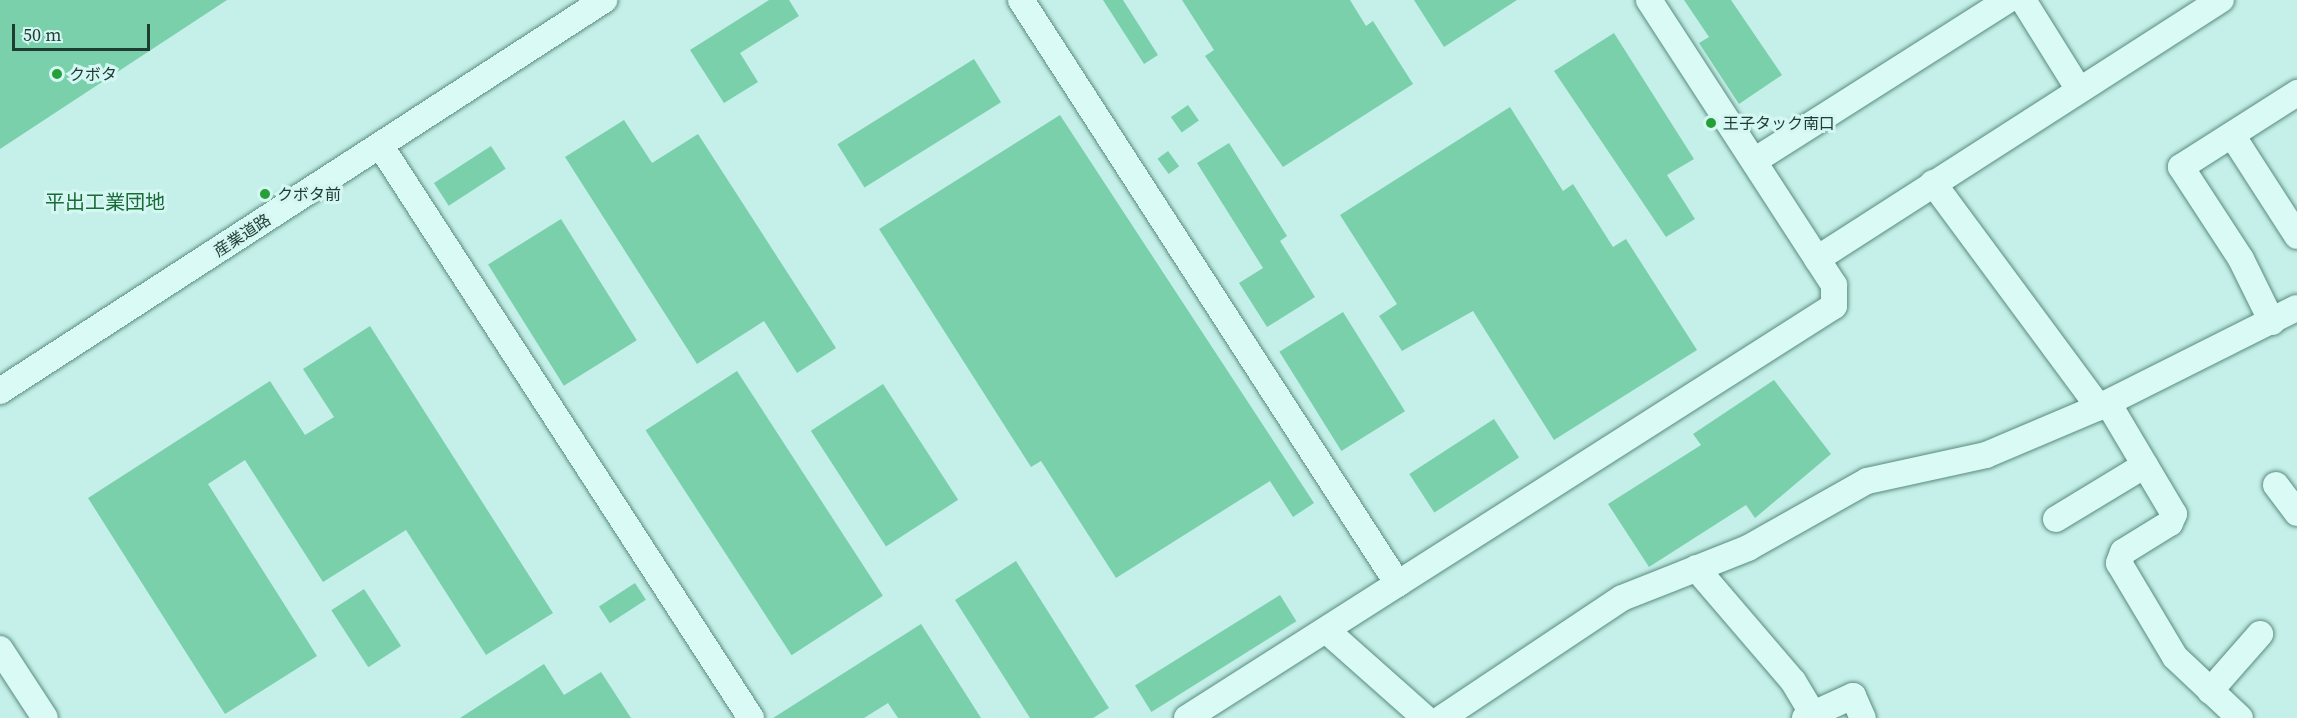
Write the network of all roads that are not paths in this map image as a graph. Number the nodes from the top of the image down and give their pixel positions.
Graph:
1 (604, 0) edge
2 (1021, 0) edge
3 (1649, 0) edge
4 (2008, 0) edge
5 (2023, 0) edge
6 (2221, 0) edge
7 (2079, 90) junction
8 (2297, 93) edge
9 (2232, 135) junction
10 (380, 146) junction
11 (1754, 161) junction
12 (1933, 183) junction
13 (2297, 236) edge
14 (1817, 259) junction
15 (2297, 308) edge
16 (2272, 322) junction
17 (0, 391) edge
18 (2104, 405) junction
19 (2145, 465) junction
20 (2276, 485) dead end
21 (2297, 513) edge
22 (2056, 519) dead end
23 (1696, 568) junction
24 (1398, 584) junction
25 (1326, 630) junction
26 (2260, 634) dead end
27 (0, 649) edge
28 (2210, 691) junction
29 (1809, 716) edge
30 (45, 718) edge
31 (751, 718) edge
32 (1187, 718) edge
33 (1425, 718) edge
34 (1442, 718) edge
35 (1863, 718) edge
36 (2240, 718) edge

1 - 10 street, 産業道路
2 - 24 street
3 - 11 street
4 - 11 street
5 - 7 street
6 - 7 street
7 - 12 street
8 - 9 street
9 - 13 street
9 - 16 street
10 - 17 street, 産業道路
10 - 31 street
11 - 14 street
12 - 14 street
12 - 18 street
14 - 24 street
15 - 16 street
16 - 18 street
18 - 19 street
18 - 23 street
19 - 22 street
19 - 28 street
20 - 21 street
23 - 29 street
23 - 34 street
24 - 25 street
25 - 32 street
25 - 33 street
26 - 28 street
27 - 30 street
28 - 36 street
29 - 35 street

